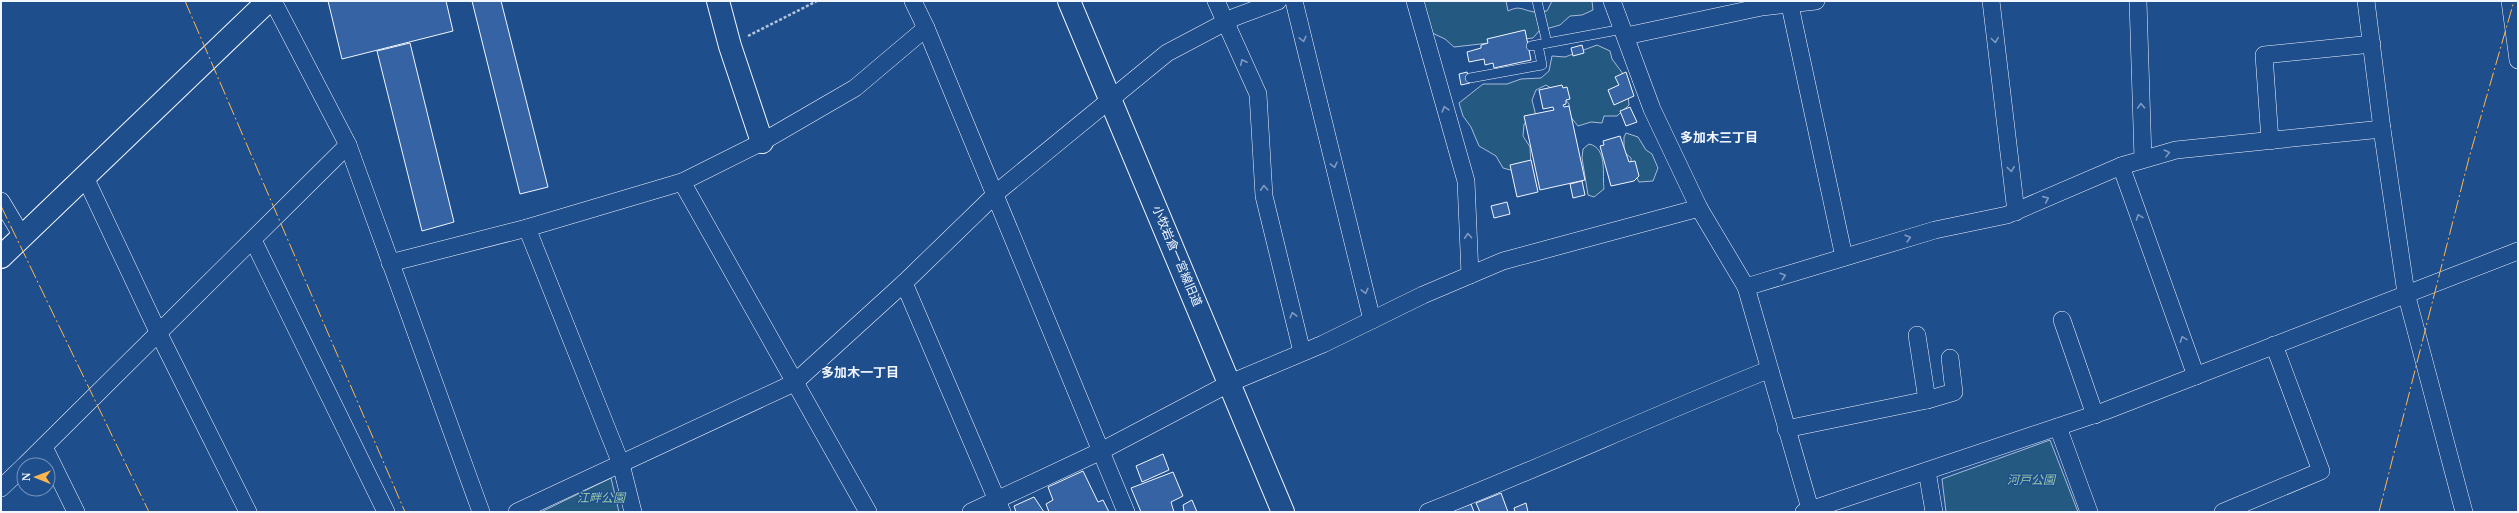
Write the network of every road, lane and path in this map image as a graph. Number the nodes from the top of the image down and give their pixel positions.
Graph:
1 (268, 1) edge
2 (273, 1) edge
3 (718, 1) edge
4 (817, 1) edge
5 (913, 1) edge
6 (1069, 1) edge
7 (1216, 1) edge
8 (1278, 1) edge
9 (1294, 1) edge
10 (1415, 1) edge
11 (1537, 1) edge
12 (1612, 1) edge
13 (1816, 1) edge
14 (1991, 1) edge
15 (2138, 1) edge
16 (2366, 1) edge
17 (2510, 1) edge
18 (1789, 2) edge
19 (1225, 22) junction
20 (926, 28) junction
21 (1624, 32) junction
22 (2372, 44) junction
23 (1539, 45) junction
24 (730, 46) junction
25 (2518, 60) edge
26 (1470, 78) dead end
27 (1110, 98) junction
28 (2382, 129) junction
29 (2270, 141) junction
30 (762, 142) junction
31 (348, 145) junction
32 (2143, 159) junction
33 (2121, 166) junction
34 (85, 177) junction
35 (682, 182) junction
36 (994, 196) junction
37 (1, 201) edge
38 (1698, 208) junction
39 (2016, 212) junction
40 (527, 228) junction
41 (22, 236) junction
42 (252, 240) junction
43 (2518, 251) edge
44 (1, 257) edge
45 (1844, 257) junction
46 (390, 263) junction
47 (1470, 275) junction
48 (904, 283) junction
49 (1746, 287) junction
50 (2406, 293) junction
51 (1372, 320) junction
52 (2062, 320) dead end
53 (158, 334) junction
54 (1917, 335) dead end
55 (2274, 345) junction
56 (1302, 352) junction
57 (1950, 358) dead end
58 (1768, 370) junction
59 (2196, 376) junction
60 (794, 383) junction
61 (1230, 383) junction
62 (1927, 400) junction
63 (2095, 415) junction
64 (2058, 427) junction
65 (1786, 429) junction
66 (44, 447) junction
67 (1101, 451) junction
68 (33, 457) edge
69 (621, 464) junction
70 (1927, 471) junction
71 (16, 473) edge
72 (1, 488) edge
73 (999, 505) edge
74 (1809, 511) edge
75 (76, 512) edge
76 (248, 512) edge
77 (386, 512) edge
78 (481, 512) edge
79 (517, 512) edge
80 (633, 512) edge
81 (868, 512) edge
82 (971, 512) edge
83 (1126, 512) edge
84 (1283, 512) edge
85 (1428, 512) edge
86 (1934, 512) edge
87 (2089, 512) edge
88 (2223, 512) edge
89 (2464, 512) edge

1 - 34 street
2 - 31 street
3 - 24 street
4 - 24 path
5 - 20 street
6 - 27 street, 小牧岩倉一宮線旧道
7 - 19 street
8 - 19 street
9 -> 51 street
47 -> 10 street
11 - 23 lane
12 - 21 street
13 - 18 street
14 -> 39 street
32 -> 15 street
16 - 22 street
17 - 25 street
18 - 21 street
18 - 45 street
19 - 27 street
56 -> 19 street
20 - 30 street
20 - 36 street
21 - 23 lane
21 - 38 street
22 - 28 street
22 - 29 street
23 - 26 lane
24 - 30 street
27 - 36 street
27 - 61 street, 小牧岩倉一宮線旧道
28 - 29 street
28 - 50 street
32 -> 29 street
30 - 35 street
31 - 42 street
31 - 46 street
32 - 33 street
39 -> 33 street
59 -> 33 street
34 - 41 street
34 - 53 street
35 - 40 street
35 - 60 street
36 - 48 street
36 - 67 street
37 - 41 street
38 - 47 street
38 - 49 street
45 -> 39 street
40 - 46 street
40 - 69 street
41 - 44 street
42 - 53 street
42 - 77 street
43 - 50 street
49 -> 45 street
46 - 78 street
47 - 51 street
48 - 60 street
48 - 73 street
49 - 58 street
50 - 55 street
50 - 89 street
51 - 56 street
52 - 63 street
53 - 66 street
53 - 76 street
54 - 62 street
55 - 59 street
55 - 88 street
56 - 61 street
57 - 62 street
58 - 65 street
58 - 85 street
59 - 63 street
60 - 69 street
60 - 81 street
61 - 67 street
61 - 84 street, 小牧岩倉一宮線旧道
62 - 65 street
63 - 64 street
64 - 70 street
64 - 87 street
65 - 74 street
66 - 68 street
66 - 75 street
67 - 73 street
67 - 83 street
69 - 79 street
69 - 80 street
70 - 74 street
70 - 86 street
71 - 72 street
73 - 82 street

